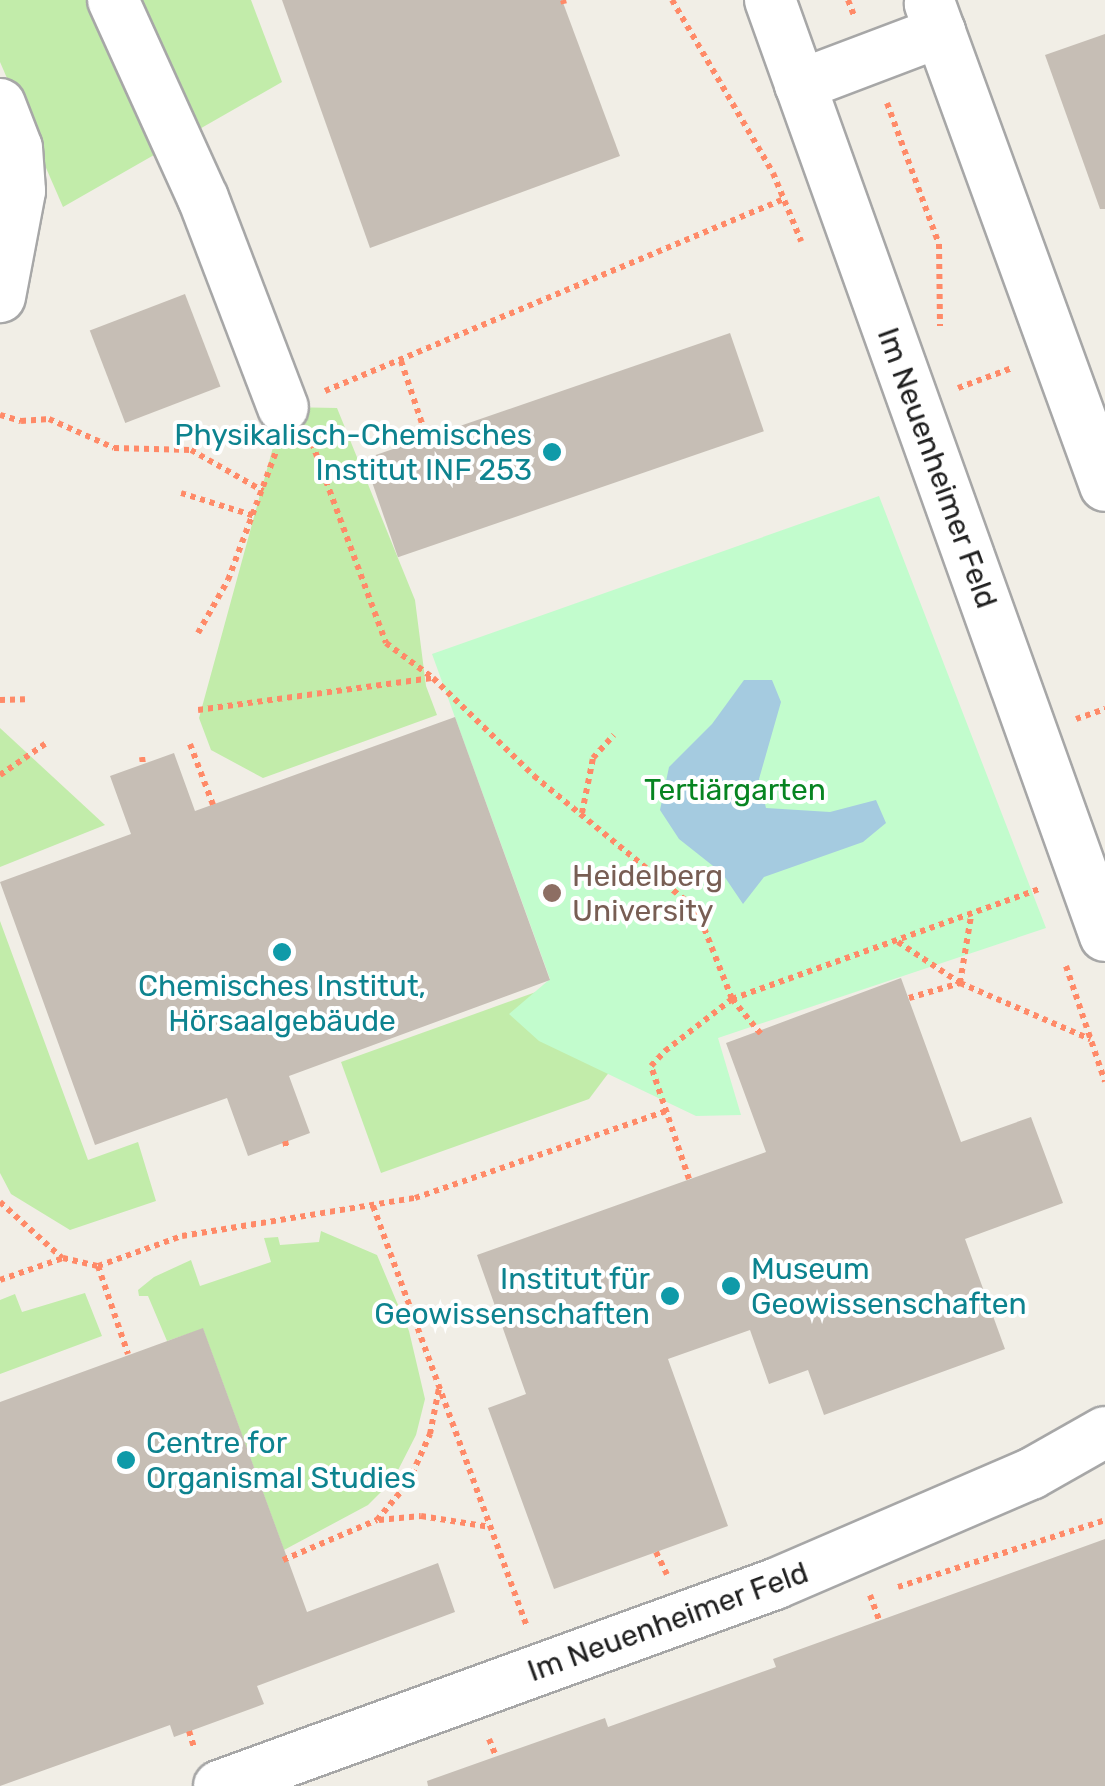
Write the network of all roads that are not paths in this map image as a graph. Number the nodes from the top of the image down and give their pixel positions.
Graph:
1 (112, 0) edge
2 (770, 0) edge
3 (934, 16) edge
4 (800, 84) junction
5 (0, 104) edge
6 (0, 297) edge
7 (284, 407) road end
8 (1105, 486) edge
9 (1085, 950) edge
10 (1105, 1432) edge
11 (238, 1783) edge

1 - 7 street
2 - 4 street, Im Neuenheimer Feld
3 - 4 street
3 - 8 street
4 - 9 street, Im Neuenheimer Feld
5 - 6 street
10 - 11 street, Im Neuenheimer Feld

